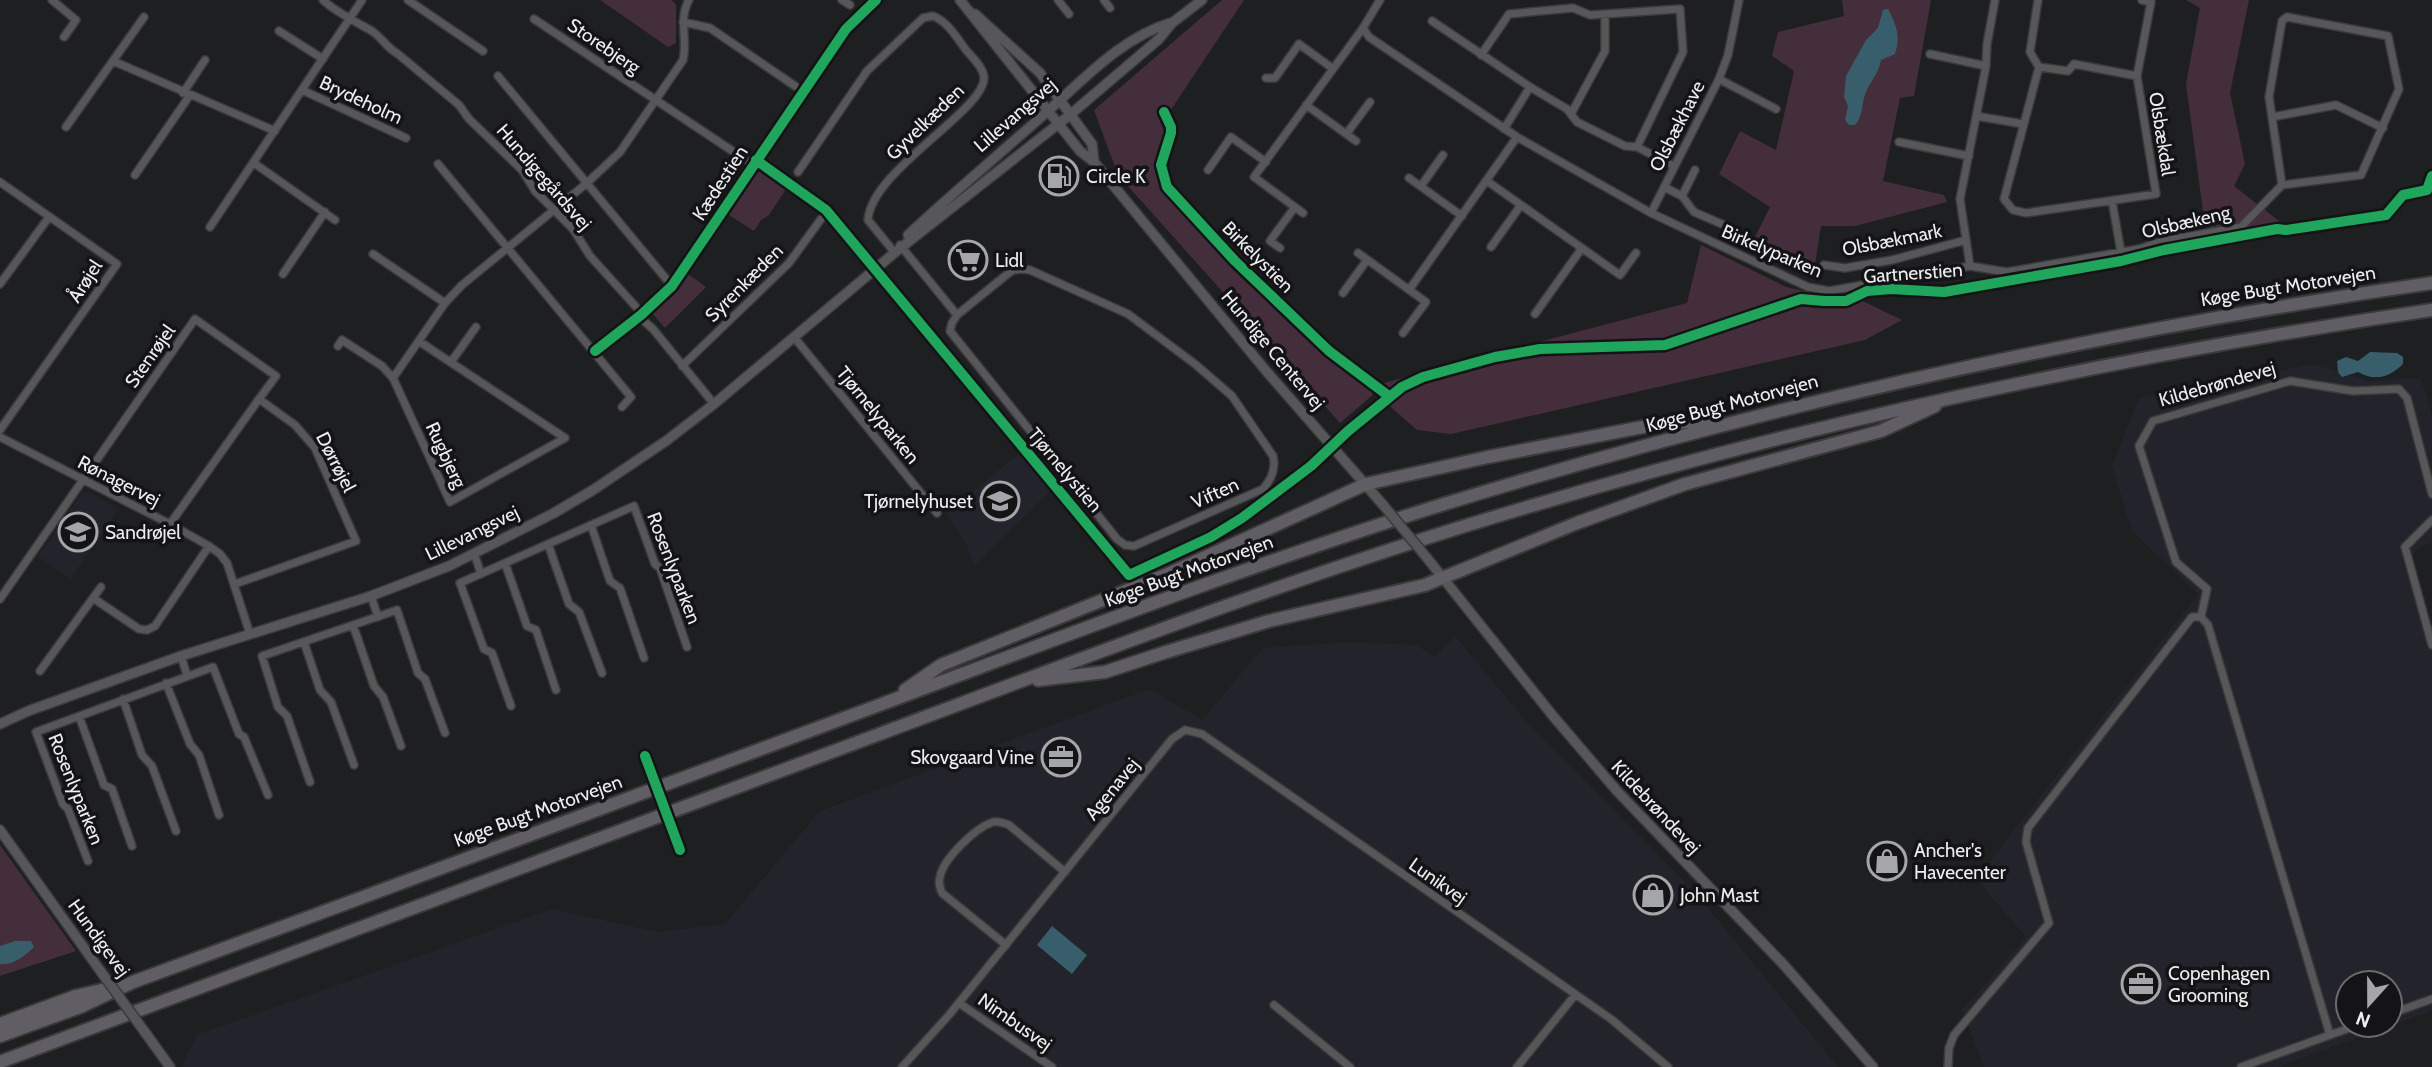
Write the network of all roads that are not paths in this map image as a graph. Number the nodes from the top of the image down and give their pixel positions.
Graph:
1 (52, 0) edge
2 (323, 0) edge
3 (362, 0) edge
4 (408, 0) edge
5 (689, 0) edge
6 (842, 0) edge
7 (1058, 0) edge
8 (1104, 0) edge
9 (1202, 0) edge
10 (1380, 0) edge
11 (1739, 0) edge
12 (1996, 0) edge
13 (2038, 0) edge
14 (2142, 0) edge
15 (963, 3) edge
16 (849, 5) dead end
17 (1110, 8) dead end
18 (1069, 14) dead end
19 (1605, 15) junction
20 (144, 17) dead end
21 (350, 18) junction
22 (534, 19) dead end
23 (1432, 21) dead end
24 (683, 22) junction
25 (1172, 23) junction
26 (1363, 28) junction
27 (279, 31) dead end
28 (64, 37) dead end
29 (483, 51) dead end
30 (1930, 54) dead end
31 (1482, 55) junction
32 (205, 60) dead end
33 (323, 60) junction
34 (113, 61) junction
35 (1986, 66) junction
36 (2039, 67) junction
37 (1332, 68) junction
38 (498, 76) dead end
39 (2137, 76) junction
40 (1266, 78) dead end
41 (1719, 79) junction
42 (795, 86) dead end
43 (1530, 88) junction
44 (303, 90) junction
45 (186, 94) junction
46 (1061, 99) junction
47 (656, 100) junction
48 (1370, 102) dead end
49 (1306, 105) junction
50 (1776, 108) dead end
51 (1047, 111) junction
52 (1071, 114) junction
53 (1571, 114) junction
54 (1976, 116) junction
55 (2272, 117) junction
56 (1058, 124) junction
57 (2023, 124) junction
58 (66, 127) dead end
59 (1504, 128) junction
60 (2383, 128) junction
61 (275, 131) junction
62 (1346, 133) junction
63 (1517, 137) junction
64 (406, 138) dead end
65 (1356, 141) dead end
66 (1899, 142) dead end
67 (1637, 147) junction
68 (1443, 155) dead end
69 (1969, 156) junction
70 (746, 160) dead end
71 (1094, 162) junction
72 (1266, 162) junction
73 (254, 163) junction
74 (438, 164) dead end
75 (1674, 166) junction
76 (1208, 170) dead end
77 (1695, 170) dead end
78 (798, 172) dead end
79 (135, 175) dead end
80 (1409, 178) dead end
81 (1487, 181) junction
82 (0, 182) edge
83 (587, 183) junction
84 (2282, 185) junction
85 (1421, 186) junction
86 (1664, 187) junction
87 (1682, 196) junction
88 (2112, 201) junction
89 (1521, 205) junction
90 (1295, 206) junction
91 (553, 210) junction
92 (325, 212) junction
93 (1303, 213) dead end
94 (1651, 213) junction
95 (1462, 216) junction
96 (49, 217) junction
97 (821, 219) dead end
98 (335, 220) dead end
99 (210, 227) dead end
100 (1731, 228) dead end
101 (649, 240) dead end
102 (1966, 240) junction
103 (1491, 247) dead end
104 (508, 248) junction
105 (641, 248) junction
106 (898, 248) junction
107 (1280, 248) dead end
108 (1582, 248) junction
109 (2121, 252) junction
110 (1358, 253) dead end
111 (1636, 253) dead end
112 (373, 254) dead end
113 (1367, 260) junction
114 (1824, 265) dead end
115 (1970, 266) junction
116 (283, 274) dead end
117 (0, 284) edge
118 (2432, 284) edge
119 (672, 286) dead end
120 (1409, 290) junction
121 (1343, 293) dead end
122 (445, 303) junction
123 (2432, 310) edge
124 (1535, 314) dead end
125 (957, 315) junction
126 (476, 327) dead end
127 (1403, 333) dead end
128 (794, 337) junction
129 (420, 342) junction
130 (338, 346) dead end
131 (451, 362) junction
132 (682, 366) junction
133 (393, 378) junction
134 (1956, 396) junction
135 (259, 399) junction
136 (714, 404) junction
137 (622, 407) dead end
138 (1743, 419) junction
139 (0, 430) edge
140 (0, 437) edge
141 (82, 481) junction
142 (1366, 484) junction
143 (2432, 494) edge
144 (937, 513) dead end
145 (2432, 520) edge
146 (170, 524) junction
147 (591, 525) junction
148 (548, 544) junction
149 (209, 546) junction
150 (474, 553) junction
151 (1427, 558) joint
152 (505, 563) junction
153 (481, 574) junction
154 (1443, 578) junction
155 (235, 584) junction
156 (100, 587) dead end
157 (371, 596) junction
158 (93, 598) junction
159 (0, 599) edge
160 (378, 617) junction
161 (2201, 617) junction
162 (353, 625) junction
163 (250, 634) junction
164 (304, 642) junction
165 (2432, 645) edge
166 (687, 647) dead end
167 (181, 656) junction
168 (644, 658) dead end
169 (40, 671) dead end
170 (602, 673) dead end
171 (187, 675) junction
172 (166, 683) junction
173 (1017, 683) junction
174 (556, 690) dead end
175 (123, 699) junction
176 (889, 701) junction
177 (511, 706) dead end
178 (79, 716) junction
179 (0, 724) edge
180 (1185, 730) joint
181 (445, 733) dead end
182 (401, 746) dead end
183 (354, 765) dead end
184 (310, 782) dead end
185 (268, 795) dead end
186 (219, 816) dead end
187 (0, 830) edge
188 (176, 831) dead end
189 (132, 846) dead end
190 (88, 861) dead end
191 (1065, 872) junction
192 (1006, 945) junction
193 (133, 982) junction
194 (1575, 995) junction
195 (2432, 999) edge
196 (959, 1003) junction
197 (1274, 1005) dead end
198 (2404, 1009) edge
199 (0, 1024) edge
200 (2334, 1034) edge
201 (2330, 1035) junction
202 (0, 1036) edge
203 (0, 1062) edge
204 (170, 1067) edge
205 (902, 1067) edge
206 (1052, 1067) edge
207 (1350, 1067) edge
208 (1517, 1067) edge
209 (1668, 1067) edge
210 (1873, 1067) edge
211 (1948, 1067) edge
212 (2241, 1067) edge

1 - 28 street
2 - 21 street, Hundigegårdsvej
3 - 21 street, Brydeholm
4 - 29 street
5 - 24 street
6 - 16 street
7 - 18 street
8 - 17 street
9 - 25 street, Lillevangsvej
10 - 26 street
11 - 41 street, Olsbækhave
12 - 35 street, Olsbækmark
13 - 36 street, Olsbækdal
14 - 39 street, Olsbækdal
15 - 46 street, Hundige Centervej
15 - 51 street, Hundige Centervej
19 - 31 street
19 - 53 street
19 - 67 street
20 - 34 street
21 - 33 street, Brydeholm
21 - 91 street, Hundigegårdsvej
22 - 47 street, Storebjerg
23 - 31 street
24 - 42 street
24 - 47 street
25 - 46 street, Lillevangsvej
25 - 52 street, Lillevangsvej
26 - 37 street
26 - 59 street, Birkelyparken
27 - 33 street, Brydeholm
30 - 35 street
31 - 43 street
32 - 45 street
33 - 44 street, Brydeholm
34 - 45 street
34 - 58 street
35 - 54 street, Olsbækmark
36 - 39 street, Olsbækdal
36 - 57 street, Olsbækdal
37 - 40 street
37 - 49 street
38 - 83 street
39 - 88 street, Olsbækdal
41 - 50 street, Olsbækhave
41 - 75 street, Olsbækhave
43 - 53 street
43 - 59 street
44 - 61 street, Brydeholm
44 - 64 street, Brydeholm
45 - 61 street
45 - 79 street
46 - 51 street, Lillevangsvej
46 - 52 street, Hundige Centervej
47 - 70 street, Storebjerg
47 - 83 street
48 - 62 street
49 - 62 street
49 - 72 street
51 - 56 street, Hundige Centervej
51 - 106 street, Lillevangsvej
52 - 56 street, Lillevangsvej
52 - 71 street, Hundige Centervej
53 - 67 street
54 - 57 street
54 - 69 street, Olsbækmark
55 - 60 street
55 - 60 street
55 - 84 street
56 - 71 street, Hundige Centervej
56 - 106 street, Lillevangsvej
57 - 88 street, Olsbækdal
59 - 63 street, Birkelyparken
60 - 84 street
61 - 73 street, Brydeholm
62 - 65 street
63 - 81 street
63 - 94 street, Birkelyparken
66 - 69 street
67 - 75 street
68 - 85 street
69 - 102 street, Olsbækmark
71 - 142 street, Hundige Centervej
72 - 76 street
72 - 90 street
73 - 92 street
73 - 99 street, Brydeholm
74 - 104 street
75 - 86 street, Olsbækhave
77 - 87 street, Olsbækhave
78 - 106 street, Gyvelkæden
80 - 85 street
81 - 89 street
81 - 95 street
82 - 96 street, Årøjel
83 - 91 street
83 - 105 street
84 - 109 street, Olsbækeng
85 - 95 street
86 - 87 street, Olsbækhave
86 - 94 street, Olsbækhave
87 - 100 street, Olsbækhave
88 - 109 street
89 - 103 street
89 - 108 street
90 - 93 street
90 - 107 street
91 - 104 street
91 - 132 street, Hundigegårdsvej
92 - 98 street
92 - 116 street
94 - 115 street, Birkelyparken
95 - 120 street
96 - 117 street
96 - 139 street, Årøjel
97 - 132 street, Syrenkæden
101 - 105 street
102 - 114 street, Olsbækmark
102 - 115 street, Olsbækmark
104 - 122 street
104 - 137 street
105 - 119 street
106 - 125 street
106 - 128 street, Lillevangsvej
108 - 111 street
108 - 124 street
109 - 115 street, Birkelyparken
110 - 113 street
112 - 122 street
113 - 120 street
113 - 121 street
118 - 138 highway, Køge Bugt Motorvejen
120 - 127 street
122 - 129 street
123 - 134 highway
125 - 125 street, Viften
126 - 131 street
128 - 136 street, Lillevangsvej
128 - 144 street, Tjørnelyparken
129 - 131 street, Rugbjerg
129 - 133 street
130 - 133 street, Rugbjerg
131 - 133 street, Rugbjerg
132 - 136 street, Hundigegårdsvej
134 - 154 highway
134 - 173 highway
135 - 141 street, Stenrøjel
135 - 146 street
135 - 155 street, Dørrøjel
136 - 150 street, Lillevangsvej
138 - 142 highway
138 - 176 highway, Køge Bugt Motorvejen
140 - 141 street, Rønagervej
141 - 146 street, Rønagervej
141 - 159 street
142 - 151 street, Hundige Centervej, bridge
142 - 176 highway
143 - 161 street, Kildebrøndevej
145 - 165 street
146 - 149 street, Rønagervej
147 - 148 street, Rosenlyparken
147 - 166 street, Rosenlyparken
147 - 168 street
148 - 152 street, Rosenlyparken
148 - 170 street
149 - 155 street, Rønagervej
149 - 158 street
150 - 153 street
150 - 157 street, Lillevangsvej
151 - 154 street, Kildebrøndevej
152 - 153 street, Rosenlyparken
152 - 174 street
153 - 177 street, Rosenlyparken
154 - 173 highway
154 - 210 street, Kildebrøndevej
155 - 163 street, Rønagervej
156 - 158 street
157 - 160 street
157 - 163 street, Lillevangsvej
158 - 169 street
160 - 162 street
160 - 181 street
161 - 201 street, Kildebrøndevej
161 - 211 street
162 - 164 street
162 - 182 street
163 - 167 street, Lillevangsvej
164 - 183 street
164 - 184 street
167 - 171 street
167 - 179 street, Lillevangsvej
171 - 172 street, Rosenlyparken
171 - 185 street, Rosenlyparken
172 - 175 street, Rosenlyparken
172 - 186 street
173 - 203 highway
175 - 178 street, Rosenlyparken
175 - 188 street
176 - 193 highway, Køge Bugt Motorvejen
178 - 189 street, Rosenlyparken
178 - 190 street, Rosenlyparken
180 - 191 street, Agenavej
180 - 194 street, Lunikvej
187 - 204 street, Hundigevej, bridge
191 - 192 street, Agenavej
191 - 192 street
192 - 196 street, Agenavej
193 - 199 highway
193 - 202 highway, Køge Bugt Motorvejen
194 - 208 street
194 - 209 street, Lunikvej
195 - 198 street
196 - 205 street, Agenavej
196 - 206 street, Nimbusvej
197 - 207 street
200 - 201 street
201 - 212 street

